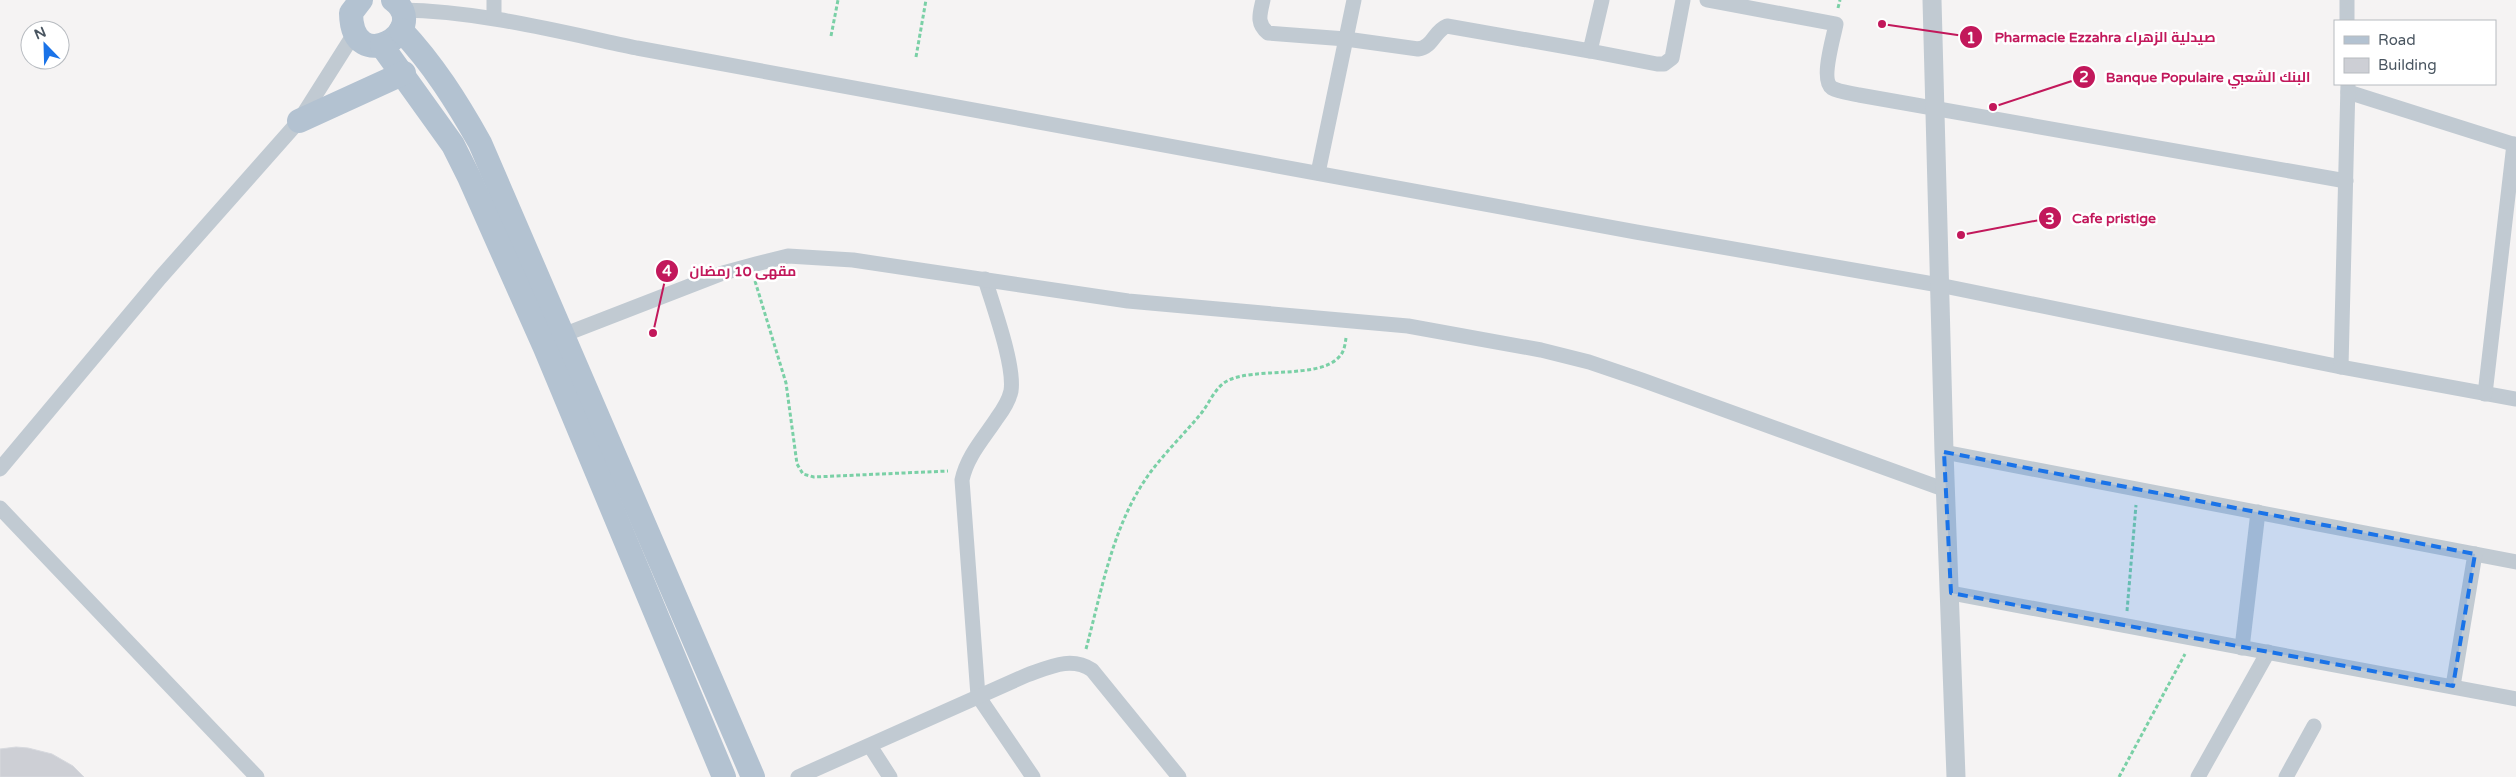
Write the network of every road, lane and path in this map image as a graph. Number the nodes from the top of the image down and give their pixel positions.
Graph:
1 (494, 0) edge
2 (838, 0) edge
3 (926, 0) edge
4 (1264, 0) edge
5 (1354, 0) edge
6 (1602, 0) edge
7 (1683, 0) edge
8 (1707, 0) edge
9 (1932, 0) edge
10 (2347, 0) edge
11 (352, 12) edge
12 (398, 13) edge
13 (494, 18) junction
14 (2347, 20) edge
15 (831, 36) dead end
16 (1346, 39) junction
17 (382, 46) junction
18 (1590, 51) junction
19 (916, 57) dead end
20 (404, 73) junction
21 (2348, 88) edge
22 (1934, 108) junction
23 (299, 121) junction
24 (2515, 145) edge
25 (1318, 173) junction
26 (2346, 181) junction
27 (750, 266) junction
28 (985, 279) junction
29 (1939, 285) junction
30 (1349, 321) junction
31 (554, 342) junction
32 (2341, 367) junction
33 (2485, 394) junction
34 (2516, 399) edge
35 (1944, 452) junction
36 (0, 469) edge
37 (964, 471) junction
38 (2137, 489) junction
39 (1946, 490) junction
40 (0, 508) edge
41 (2258, 512) junction
42 (2475, 554) junction
43 (2516, 562) edge
44 (1951, 593) junction
45 (2126, 626) junction
46 (2193, 639) junction
47 (2242, 648) junction
48 (2268, 652) junction
49 (1082, 664) junction
50 (2453, 686) junction
51 (978, 696) junction
52 (2516, 698) edge
53 (2314, 726) dead end
54 (870, 746) junction
55 (257, 777) edge
56 (724, 777) edge
57 (753, 777) edge
58 (798, 777) edge
59 (890, 777) edge
60 (1033, 777) edge
61 (1179, 777) edge
62 (1956, 777) edge
63 (2119, 777) edge
64 (2198, 777) edge
65 (2286, 777) edge

1 - 13 street
2 - 15 path
3 - 19 path
4 - 16 street
5 - 16 street
6 - 18 street
7 - 18 street
8 - 22 street
9 - 22 street
10 - 14 street
11 - 17 main road
11 - 23 street
12 - 13 street
12 - 17 main road
12 - 31 main road
13 - 25 street
16 - 18 street
16 - 25 street
17 - 20 main road
20 - 23 main road
20 - 31 main road
21 - 24 street
21 - 26 street
22 - 26 street
22 - 29 street
23 - 36 street
24 - 33 street
25 - 29 street
26 - 32 street
27 - 28 street
27 - 31 street
27 - 37 path
28 - 30 street
28 - 37 street
29 - 32 street
29 - 35 street
30 - 39 street
30 - 49 path
31 - 56 main road
31 - 57 main road
32 - 33 street
33 - 34 street
35 - 38 street
35 - 39 street
37 - 51 street
38 - 41 street
38 - 45 path
39 - 44 street
40 - 55 street
41 - 42 street
41 - 47 street
42 - 43 street
42 - 50 street
44 - 45 street
44 - 62 street
45 - 46 street
46 - 47 street
46 - 63 path
47 - 48 street
48 - 50 street
48 - 64 street
49 - 51 street
49 - 61 street
50 - 52 street
51 - 54 street
51 - 60 street
53 - 65 street
54 - 58 street
54 - 59 street

